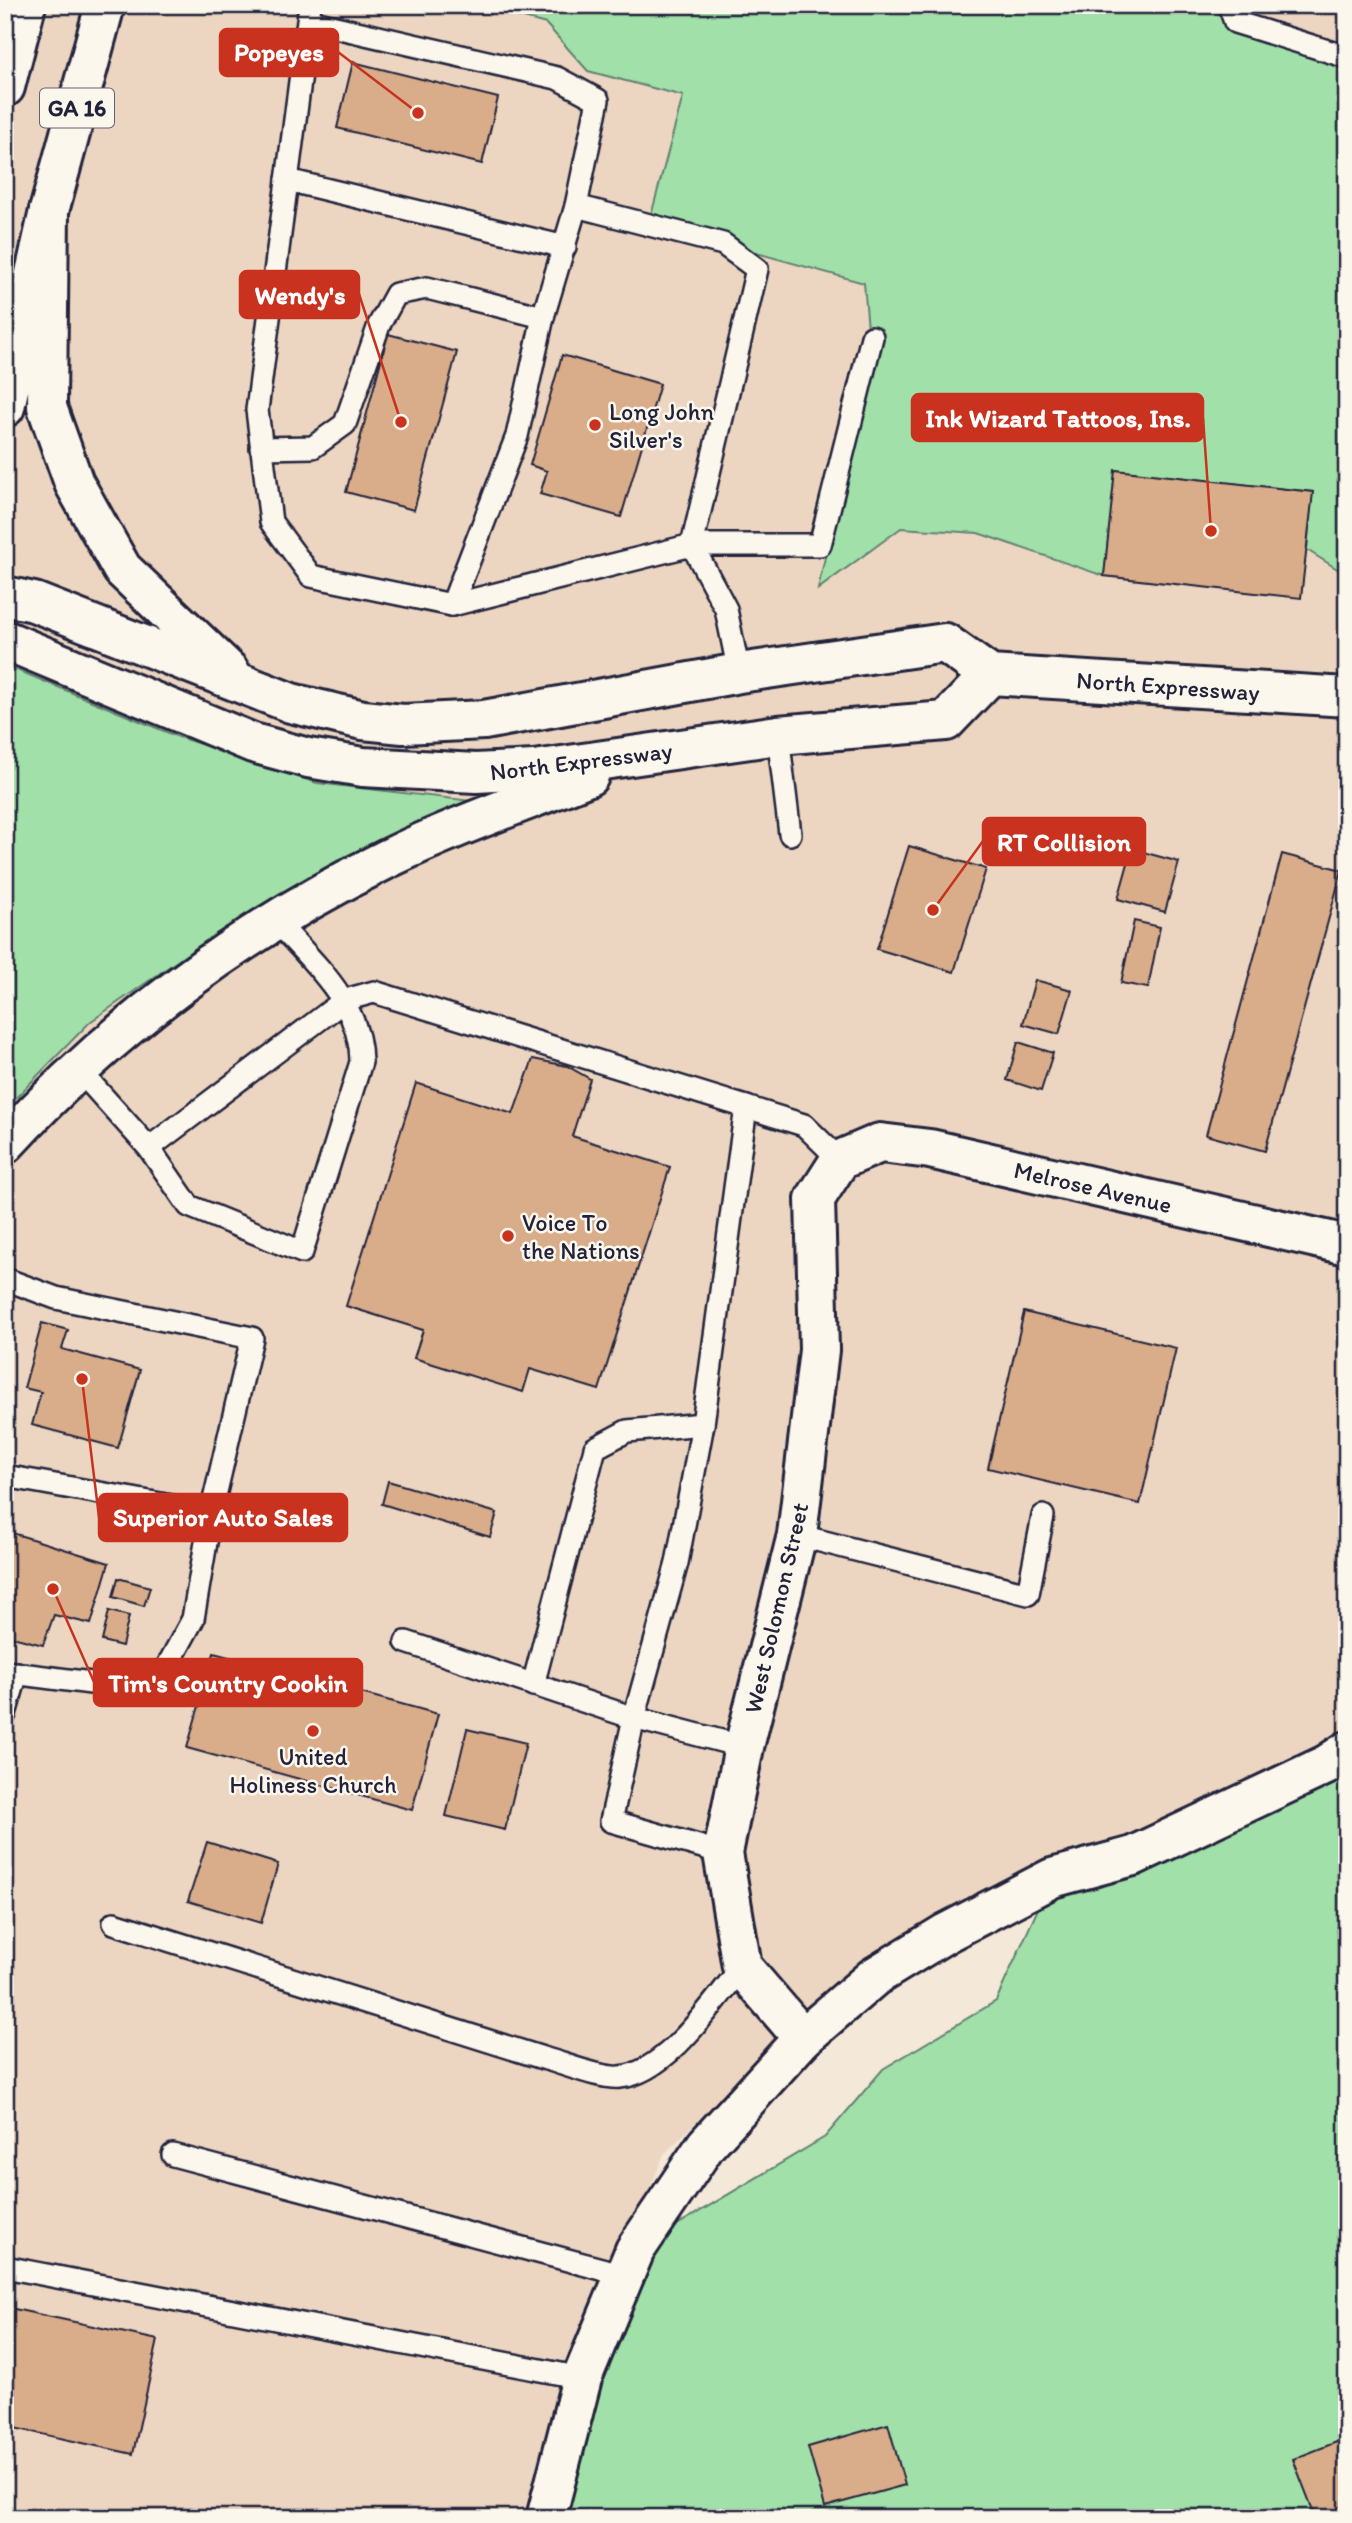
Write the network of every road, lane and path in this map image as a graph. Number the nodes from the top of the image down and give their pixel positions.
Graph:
1 (26, 5) edge
2 (105, 5) edge
3 (1229, 5) edge
4 (309, 13) edge
5 (1347, 57) edge
6 (5, 87) edge
7 (287, 180) junction
8 (576, 206) junction
9 (49, 211) junction
10 (565, 247) junction
11 (544, 317) junction
12 (872, 337) dead end
13 (5, 407) edge
14 (261, 448) junction
15 (692, 545) junction
16 (5, 596) edge
17 (452, 605) junction
18 (5, 640) edge
19 (739, 673) junction
20 (990, 675) junction
21 (243, 684) junction
22 (1347, 697) edge
23 (778, 735) junction
24 (649, 752) junction
25 (790, 834) dead end
26 (275, 920) junction
27 (345, 1000) junction
28 (79, 1070) junction
29 (747, 1107) junction
30 (5, 1144) edge
31 (149, 1148) junction
32 (840, 1160) junction
33 (1347, 1245) edge
34 (5, 1279) edge
35 (703, 1424) junction
36 (5, 1476) edge
37 (211, 1513) junction
38 (1043, 1516) dead end
39 (797, 1535) junction
40 (406, 1642) dead end
41 (11, 1673) edge
42 (533, 1685) junction
43 (5, 1714) edge
44 (634, 1718) junction
45 (744, 1747) junction
46 (1347, 1751) edge
47 (723, 1853) junction
48 (114, 1923) dead end
49 (742, 1967) junction
50 (803, 2038) junction
51 (173, 2155) dead end
52 (5, 2267) edge
53 (624, 2275) junction
54 (582, 2378) junction
55 (546, 2518) edge

1 - 6 main road, GA 16
2 - 9 main road, GA 16
3 - 5 lane
4 - 7 lane
4 - 8 lane
7 - 10 lane
7 - 14 lane
8 - 10 lane
8 - 15 lane
9 - 13 main road, GA 16
9 - 21 main road
10 - 11 lane
11 - 14 lane
11 - 17 lane
12 - 15 lane
14 - 17 lane
15 - 17 lane
15 - 19 lane
16 - 21 main road
18 - 24 main road, North Expressway
19 - 20 main road
19 - 21 main road
20 - 22 main road, North Expressway
20 - 23 main road, North Expressway
23 - 24 main road, North Expressway
23 - 25 lane
24 - 26 main road
26 - 27 lane
26 - 28 main road
27 - 29 lane
27 - 31 lane
27 - 31 lane
28 - 30 main road
28 - 31 lane
29 - 32 lane
29 - 35 lane
32 - 33 main road, Melrose Avenue
32 - 39 main road, West Solomon Street
34 - 37 lane
35 - 42 lane
35 - 44 lane
36 - 37 lane
37 - 41 lane
38 - 39 lane
39 - 45 main road, West Solomon Street
40 - 42 lane
41 - 43 lane
42 - 44 lane
44 - 45 lane
44 - 47 lane
45 - 47 main road, West Solomon Street
46 - 50 main road
47 - 49 main road, West Solomon Street
48 - 49 lane
49 - 50 main road
50 - 53 main road
51 - 53 lane
52 - 54 lane
53 - 54 main road
54 - 55 main road

